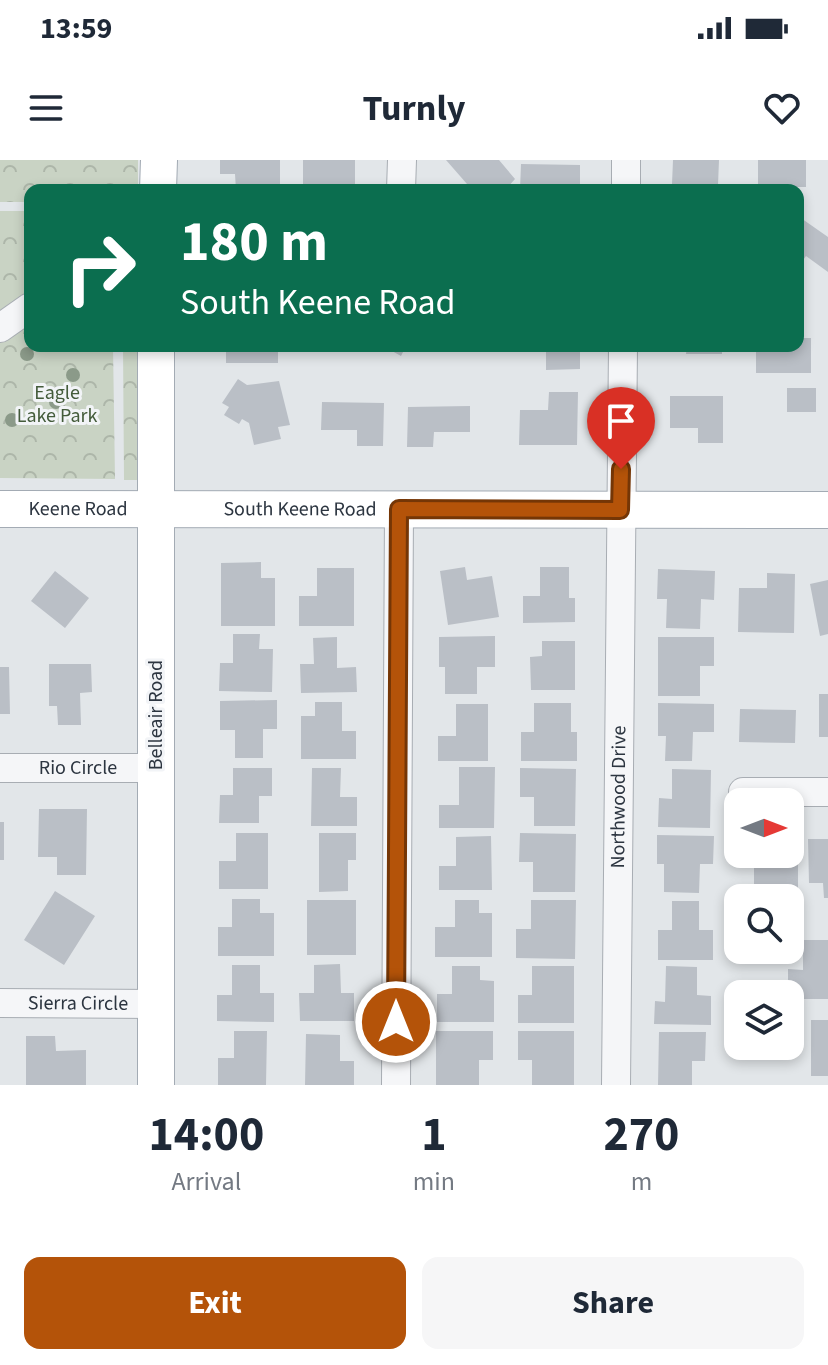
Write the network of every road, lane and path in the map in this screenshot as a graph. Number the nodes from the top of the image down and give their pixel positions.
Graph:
1 (159, 160) edge
2 (402, 160) edge
3 (626, 160) edge
4 (158, 184) edge
5 (401, 184) edge
6 (626, 184) edge
7 (24, 311) edge
8 (0, 328) edge
9 (156, 352) edge
10 (623, 352) edge
11 (0, 509) edge
12 (154, 509) junction
13 (399, 509) junction
14 (620, 510) junction
15 (828, 510) edge
16 (0, 768) edge
17 (156, 768) junction
18 (804, 792) edge
19 (828, 792) edge
20 (0, 1003) edge
21 (157, 1004) junction
22 (156, 1085) edge
23 (396, 1085) edge
24 (616, 1085) edge

1 - 4 main road
2 - 5 street
3 - 6 street
7 - 8 street
9 - 12 main road, Belleair Road
10 - 14 street, Northwood Drive
11 - 12 main road, Keene Road
12 - 13 main road, South Keene Road
12 - 17 main road, Belleair Road
13 - 14 main road, South Keene Road
13 - 23 street
14 - 15 main road, South Keene Road
14 - 24 street, Northwood Drive
16 - 17 street, Rio Circle
17 - 21 main road, Belleair Road
18 - 19 street
20 - 21 street, Sierra Circle
21 - 22 main road, Belleair Road

